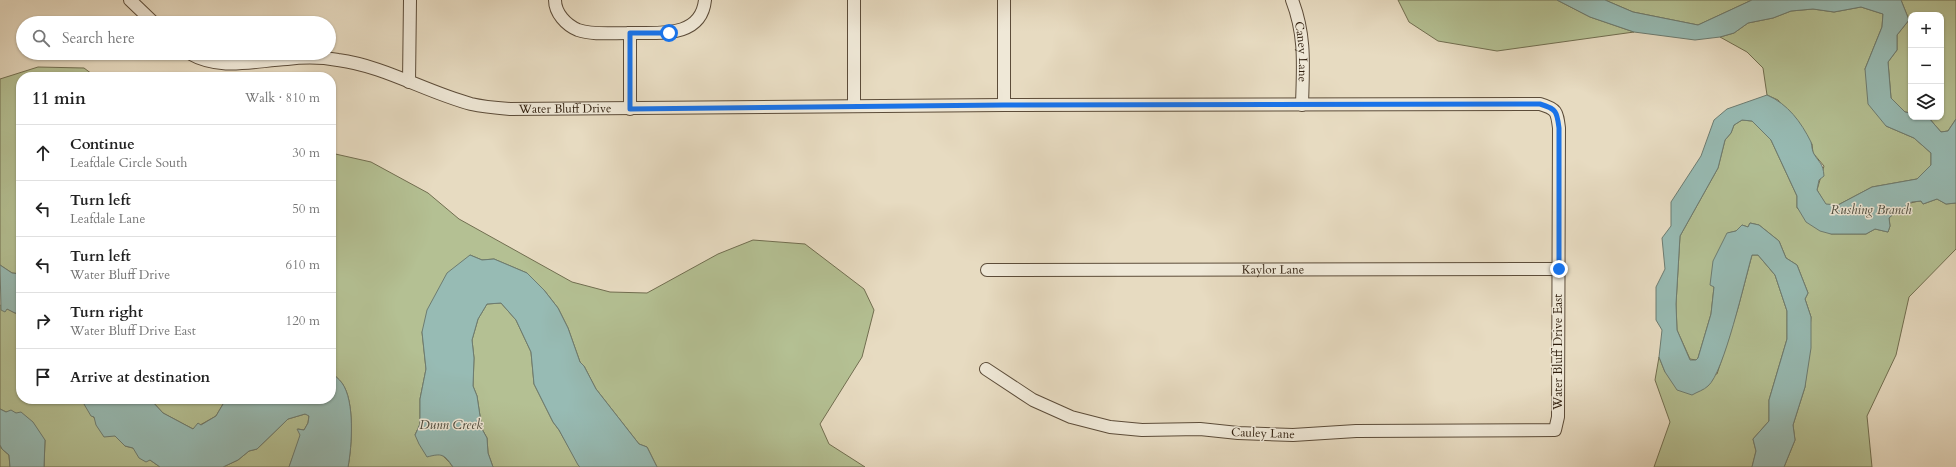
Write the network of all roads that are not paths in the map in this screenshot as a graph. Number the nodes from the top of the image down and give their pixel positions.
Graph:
1 (130, 0) edge
2 (410, 0) edge
3 (854, 0) edge
4 (1004, 0) edge
5 (1292, 0) edge
6 (554, 2) edge
7 (705, 3) edge
8 (147, 16) edge
9 (630, 33) junction
10 (207, 60) edge
11 (274, 60) edge
12 (336, 60) edge
13 (409, 82) junction
14 (1004, 105) junction
15 (1302, 105) junction
16 (854, 106) junction
17 (1552, 108) joint
18 (630, 109) junction
19 (1559, 269) junction
20 (987, 270) dead end
21 (986, 369) dead end
22 (1555, 430) joint

1 - 8 street
2 - 13 street
3 - 16 street
4 - 14 street
5 - 15 street, Caney Lane
6 - 9 street
7 - 9 street
9 - 18 street
10 - 11 street, Water Bluff Drive
12 - 13 street, Water Bluff Drive
13 - 18 street, Water Bluff Drive
14 - 15 street, Water Bluff Drive
14 - 16 street, Water Bluff Drive
15 - 17 street, Water Bluff Drive
16 - 18 street, Water Bluff Drive
17 - 19 street, Water Bluff Drive East
19 - 20 street, Kaylor Lane
19 - 22 street, Water Bluff Drive East
21 - 22 street, Cauley Lane

